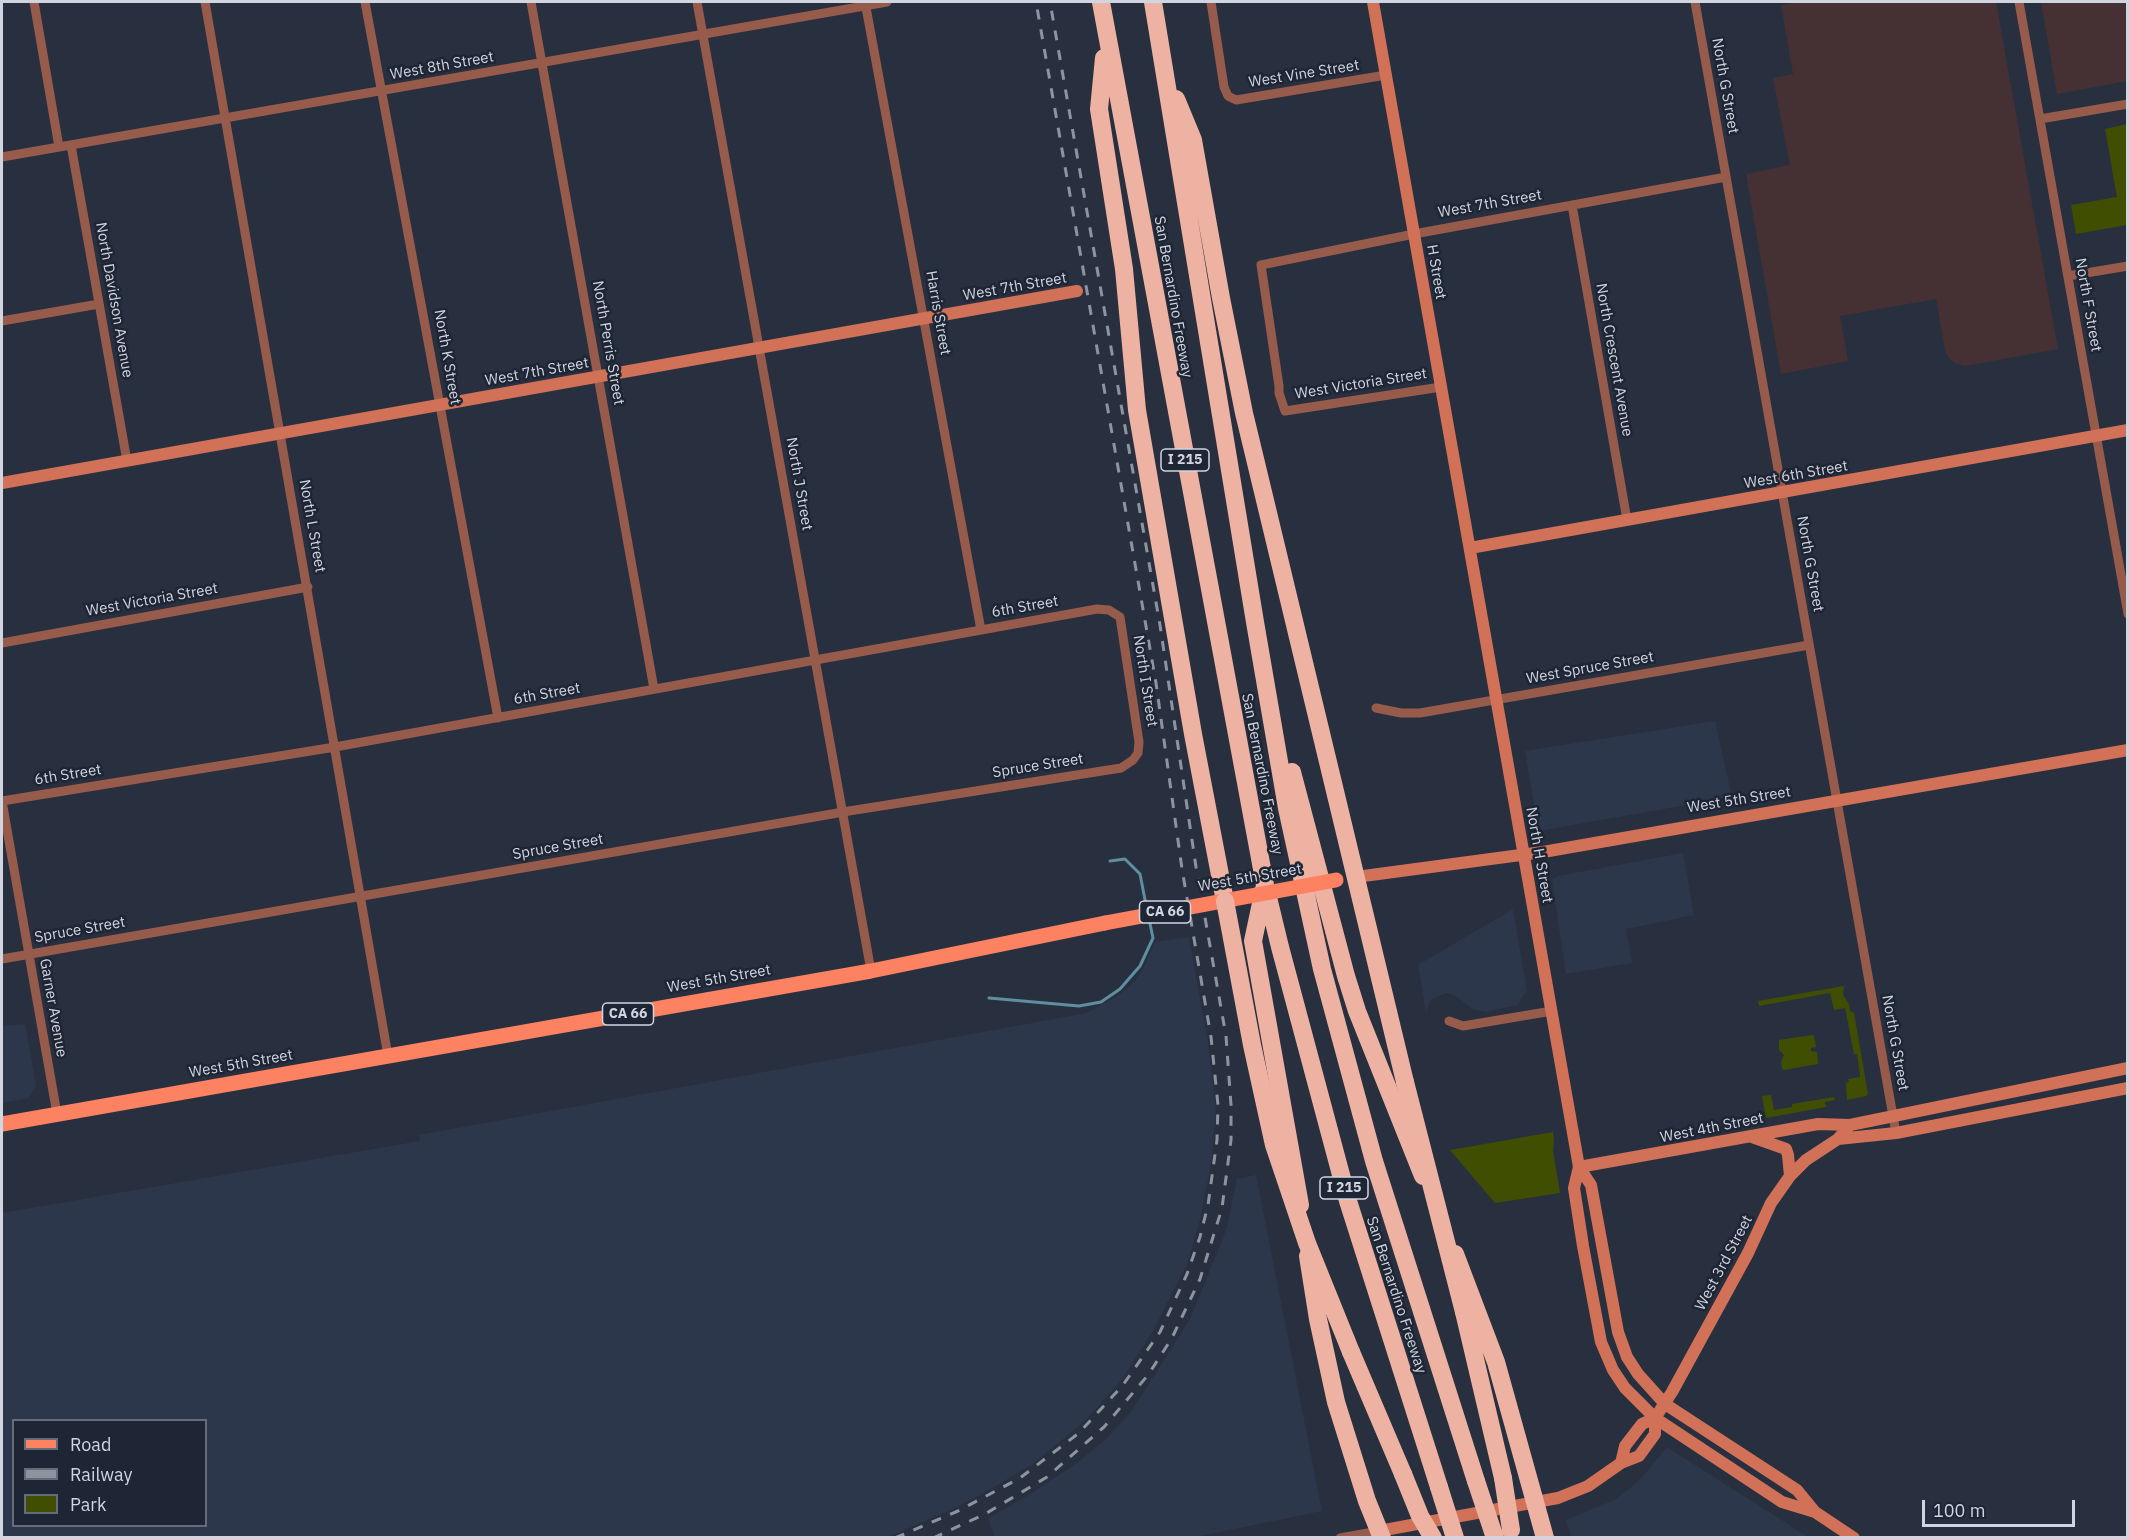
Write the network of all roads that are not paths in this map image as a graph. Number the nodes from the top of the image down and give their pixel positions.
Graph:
1 (34, 2) edge
2 (205, 2) edge
3 (364, 2) edge
4 (531, 2) edge
5 (697, 2) edge
6 (887, 2) edge
7 (1101, 2) edge
8 (1153, 2) edge
9 (1210, 2) edge
10 (1373, 2) edge
11 (1695, 2) edge
12 (2019, 2) edge
13 (865, 3) edge
14 (702, 34) junction
15 (1106, 36) junction
16 (542, 63) junction
17 (1165, 73) junction
18 (1386, 75) junction
19 (382, 91) junction
20 (2127, 104) edge
21 (226, 119) junction
22 (2040, 119) junction
23 (71, 145) junction
24 (59, 147) junction
25 (2, 158) edge
26 (1726, 177) junction
27 (1572, 205) junction
28 (1414, 234) junction
29 (2127, 266) edge
30 (2068, 276) junction
31 (1077, 291) dead end
32 (99, 304) junction
33 (923, 319) junction
34 (2, 321) edge
35 (760, 348) junction
36 (599, 376) junction
37 (1441, 387) junction
38 (440, 405) junction
39 (1285, 411) joint
40 (2127, 430) edge
41 (281, 433) junction
42 (2096, 436) junction
43 (127, 461) junction
44 (2, 483) edge
45 (1782, 492) junction
46 (1627, 520) junction
47 (1470, 548) junction
48 (308, 587) junction
49 (1097, 609) joint
50 (2127, 614) edge
51 (1255, 622) junction
52 (981, 630) junction
53 (2, 643) edge
54 (1809, 645) junction
55 (815, 661) junction
56 (654, 689) junction
57 (1497, 700) junction
58 (1376, 708) dead end
59 (498, 718) junction
60 (335, 747) junction
61 (2127, 750) edge
62 (1121, 768) joint
63 (2, 801) edge
64 (1837, 802) junction
65 (842, 812) junction
66 (1524, 855) junction
67 (1347, 878) junction
68 (1265, 885) junction
69 (361, 897) junction
70 (1225, 901) junction
71 (28, 954) junction
72 (2, 959) edge
73 (871, 971) junction
74 (1552, 1011) junction
75 (1449, 1021) dead end
76 (388, 1056) junction
77 (2127, 1068) edge
78 (2127, 1088) edge
79 (57, 1114) junction
80 (1893, 1115) junction
81 (2, 1124) edge
82 (1850, 1125) junction
83 (1896, 1133) junction
84 (1750, 1136) junction
85 (1838, 1139) junction
86 (1579, 1167) junction
87 (1790, 1176) junction
88 (1665, 1404) junction
89 (1655, 1418) junction
90 (1536, 1502) junction
91 (1815, 1512) junction
92 (1380, 1534) edge
93 (1505, 1535) edge
94 (1340, 1538) edge
95 (1433, 1538) edge
96 (1455, 1538) edge
97 (1545, 1538) edge
98 (1854, 1538) edge

1 - 24 street
2 - 21 street, North L Street
3 - 19 street, North K Street
4 - 16 street, North Perris Street
5 - 14 street, North J Street
6 - 13 street, West 8th Street
7 - 15 highway, San Bernardino Freeway / I 215
8 - 17 highway, San Bernardino Freeway / I 215
9 - 18 street, West Vine Street
10 - 18 main road, H Street
11 - 26 street, North G Street
12 - 22 street, North F Street
13 - 14 street, West 8th Street
13 - 33 street, Harris Street
14 - 16 street, West 8th Street
14 - 35 street, North J Street
15 - 68 highway, San Bernardino Freeway / I 215
15 - 70 highway
16 - 19 street, West 8th Street
16 - 36 street, North Perris Street
17 - 51 highway, San Bernardino Freeway / I 215
17 - 67 highway
18 - 28 main road, H Street
19 - 21 street, West 8th Street
19 - 38 street, North K Street
20 - 22 street
21 - 23 street, West 8th Street
21 - 41 street, North L Street
22 - 30 street, North F Street
23 - 24 street, West 8th Street
23 - 32 street, North Davidson Avenue
24 - 25 street, West 8th Street
26 - 27 street, West 7th Street
26 - 45 street, North G Street
27 - 28 street, West 7th Street
27 - 46 street, North Crescent Avenue
28 - 37 main road, H Street
28 - 39 street, West 7th Street
29 - 30 street
30 - 42 street, North F Street
31 - 33 main road, West 7th Street
32 - 34 street
32 - 43 street, North Davidson Avenue
33 - 35 main road, West 7th Street
33 - 52 street, Harris Street
35 - 36 main road, West 7th Street
35 - 55 street, North J Street
36 - 38 main road, West 7th Street
36 - 56 street, North Perris Street
37 - 39 street, West Victoria Street
37 - 47 main road, H Street
38 - 41 main road, West 7th Street
38 - 59 street, North K Street
40 - 42 main road, West 6th Street
41 - 43 main road, West 7th Street
41 - 48 street, North L Street
42 - 45 main road, West 6th Street
42 - 50 street, North F Street
43 - 44 main road, West 7th Street
45 - 46 main road, West 6th Street
45 - 54 street, North G Street
46 - 47 main road, West 6th Street
47 - 57 main road, North H Street
48 - 53 street, West Victoria Street
48 - 60 street, North L Street
49 - 52 street, 6th Street
49 - 62 street, North I Street
51 - 90 highway
51 - 93 highway, San Bernardino Freeway / I 215, bridge
52 - 55 street, 6th Street
54 - 57 street, West Spruce Street
54 - 64 street, North G Street
55 - 56 street, 6th Street
55 - 65 street, North J Street
56 - 59 street, 6th Street
57 - 58 street, West Spruce Street
57 - 66 main road, North H Street
59 - 60 street, 6th Street
60 - 63 street, 6th Street
60 - 69 street, North L Street
61 - 64 main road, West 5th Street
62 - 65 street, Spruce Street
63 - 71 street, Garner Avenue
64 - 66 main road, West 5th Street
64 - 80 street, North G Street
65 - 69 street, Spruce Street
65 - 73 street, North J Street
66 - 67 main road, West 5th Street
66 - 74 main road, North H Street
67 - 70 main road, West 5th Street / CA 66, bridge
67 - 93 highway, bridge
68 - 92 highway
68 - 96 highway, San Bernardino Freeway / I 215, bridge
69 - 71 street, Spruce Street
69 - 76 street, North L Street
70 - 73 main road, West 5th Street / CA 66, bridge
70 - 95 highway, bridge
71 - 72 street, Spruce Street
71 - 79 street, Garner Avenue
73 - 76 main road, West 5th Street / CA 66
74 - 75 street
74 - 86 main road, North H Street
76 - 79 main road, West 5th Street / CA 66
77 - 80 main road
78 - 83 main road
79 - 81 main road, West 5th Street / CA 66
80 - 82 main road
80 - 83 street, North G Street
82 - 84 main road, West 4th Street
82 - 85 main road, West 3rd Street
83 - 85 main road, West 3rd Street
84 - 86 main road, West 4th Street
84 - 87 main road
85 - 87 main road, West 3rd Street
86 - 88 main road, North H Street
86 - 89 main road, North H Street
87 - 88 main road, West 3rd Street
88 - 89 main road, West 3rd Street
88 - 91 main road
89 - 90 main road, West 3rd Street
89 - 91 main road
90 - 92 main road, West 3rd Street
90 - 97 highway
91 - 98 main road
92 - 94 street, West 3rd Street

